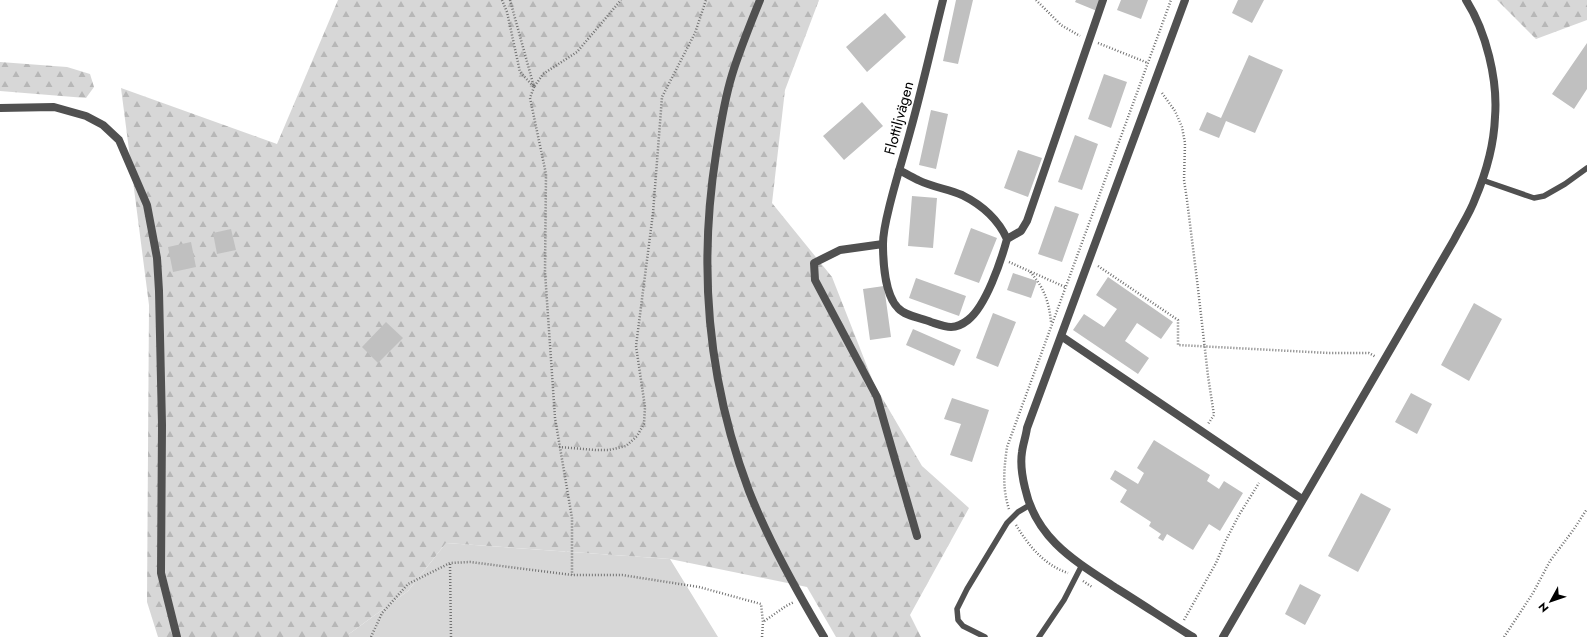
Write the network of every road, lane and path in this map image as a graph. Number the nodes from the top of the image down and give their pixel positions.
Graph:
1 (502, 0) edge
2 (510, 0) edge
3 (621, 0) edge
4 (706, 0) edge
5 (760, 0) edge
6 (943, 0) edge
7 (1103, 0) edge
8 (1185, 0) edge
9 (1469, 1) edge
10 (1144, 73) dead end
11 (1153, 84) junction
12 (534, 87) junction
13 (0, 108) edge
14 (1587, 168) edge
15 (899, 170) junction
16 (1482, 180) junction
17 (1007, 239) junction
18 (883, 244) junction
19 (1001, 258) junction
20 (1088, 260) junction
21 (1030, 272) junction
22 (1065, 287) dead end
23 (1061, 336) junction
24 (1204, 345) junction
25 (1384, 360) junction
26 (1204, 432) junction
27 (560, 447) junction
28 (1265, 474) junction
29 (1302, 499) junction
30 (1030, 505) junction
31 (1587, 509) edge
32 (917, 536) dead end
33 (450, 563) junction
34 (1082, 565) junction
35 (572, 575) junction
36 (802, 599) junction
37 (763, 622) junction
38 (1178, 628) junction
39 (177, 637) edge
40 (371, 637) edge
41 (451, 637) edge
42 (762, 637) edge
43 (824, 637) edge
44 (985, 637) edge
45 (1039, 637) edge
46 (1193, 637) edge
47 (1223, 637) edge
48 (1504, 637) edge

1 - 12 path
2 - 12 path
3 - 12 path
4 - 27 path
5 - 36 street
6 - 15 street, Flottiljvägen
7 - 17 street
8 - 11 street
9 - 16 street
10 - 11 path
11 - 20 street
11 - 24 path
12 - 27 path
13 - 39 street
14 - 16 lane
15 - 17 street
15 - 18 street, Flottiljvägen
16 - 25 street
17 - 19 street
18 - 19 street
18 - 32 street
19 - 21 path
20 - 23 street
20 - 24 path
21 - 22 path
21 - 23 path
23 - 26 street
23 - 30 street
24 - 25 path
24 - 26 path
25 - 29 street
26 - 28 street
27 - 35 path
28 - 29 street
28 - 38 path
29 - 47 street
30 - 34 street
30 - 44 lane
31 - 48 path
33 - 35 path
33 - 40 path
33 - 41 path
34 - 38 street
34 - 45 lane
35 - 37 path
36 - 37 path
36 - 43 street
37 - 42 path
38 - 46 street

